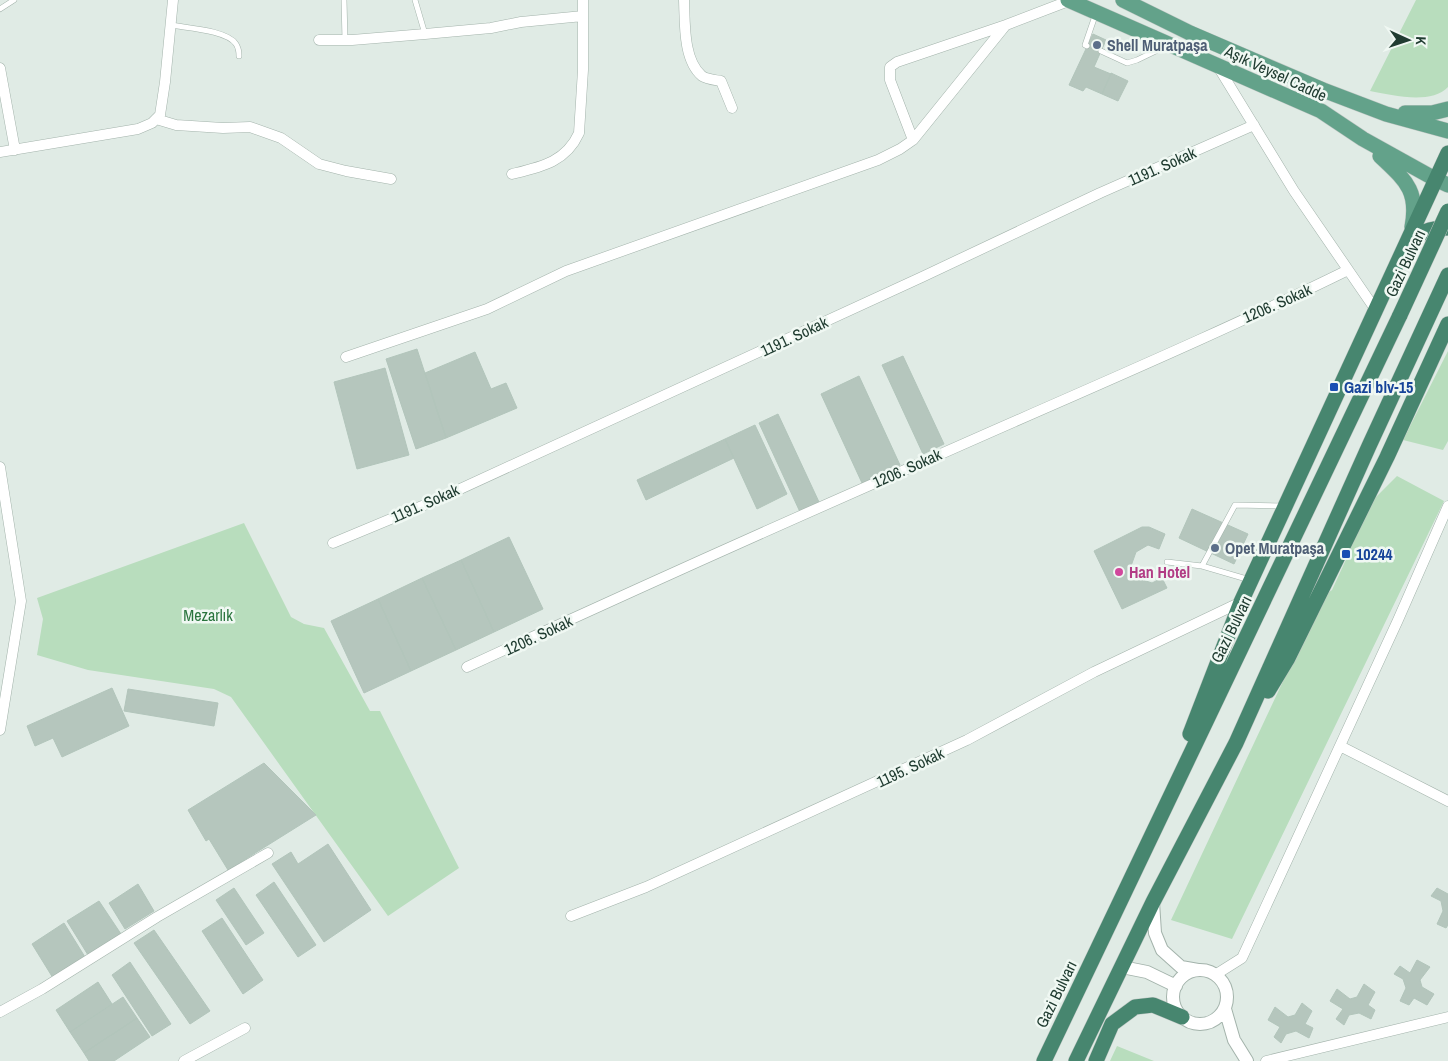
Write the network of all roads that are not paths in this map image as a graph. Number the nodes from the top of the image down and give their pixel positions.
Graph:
1 (14, 0) edge
2 (173, 0) edge
3 (344, 0) edge
4 (415, 0) edge
5 (583, 0) edge
6 (684, 0) edge
7 (1123, 0) edge
8 (1070, 1) edge
9 (0, 9) edge
10 (1096, 13) junction
11 (583, 16) junction
12 (171, 25) junction
13 (1006, 25) junction
14 (424, 34) junction
15 (319, 40) dead end
16 (345, 40) junction
17 (1170, 44) junction
18 (1088, 46) dead end
19 (1100, 52) dead end
20 (239, 56) dead end
21 (1216, 64) junction
22 (0, 68) edge
23 (732, 108) dead end
24 (1448, 109) edge
25 (1386, 114) junction
26 (156, 119) junction
27 (1254, 125) junction
28 (1448, 132) edge
29 (1363, 139) junction
30 (913, 140) junction
31 (15, 150) junction
32 (0, 152) edge
33 (1448, 153) edge
34 (512, 174) dead end
35 (391, 179) dead end
36 (1441, 182) edge
37 (1448, 211) edge
38 (1412, 228) junction
39 (1448, 228) edge
40 (1400, 255) junction
41 (1348, 270) junction
42 (1448, 275) edge
43 (1376, 309) junction
44 (1448, 324) edge
45 (346, 357) dead end
46 (0, 467) edge
47 (1285, 506) junction
48 (1448, 506) edge
49 (333, 543) dead end
50 (1167, 562) dead end
51 (1202, 566) junction
52 (1251, 580) junction
53 (1241, 602) junction
54 (12, 658) junction
55 (0, 661) edge
56 (467, 667) dead end
57 (2, 705) edge
58 (0, 730) edge
59 (1236, 743) junction
60 (1340, 746) junction
61 (1448, 801) edge
62 (1148, 843) junction
63 (268, 853) dead end
64 (1153, 902) junction
65 (571, 916) dead end
66 (1122, 967) junction
67 (1198, 970) junction
68 (1215, 975) junction
69 (1176, 986) junction
70 (1224, 1009) junction
71 (0, 1012) edge
72 (1182, 1017) junction
73 (1448, 1017) edge
74 (1197, 1024) junction
75 (246, 1028) dead end
76 (1234, 1040) junction
77 (184, 1061) edge
78 (1044, 1061) edge
79 (1076, 1061) edge
80 (1096, 1061) edge
81 (1247, 1061) edge
82 (1266, 1061) edge

1 - 9 lane
2 - 12 street
3 - 16 lane
4 - 14 lane
5 - 11 street
6 - 23 street
7 - 25 main road, Aşık Veysel Cadde
8 - 10 main road, Aşık Veysel Cadde
8 - 13 street
10 - 17 main road, Aşık Veysel Cadde
10 - 18 lane
11 - 14 street
11 - 34 street
12 - 20 lane
12 - 26 street
13 - 30 street
13 - 30 street
14 - 16 street
15 - 16 street
17 - 19 lane
17 - 21 main road, Aşık Veysel Cadde
21 - 27 street
21 - 29 main road, Aşık Veysel Cadde
22 - 31 street
24 - 25 main road
25 - 28 main road, Aşık Veysel Cadde
26 - 31 street
26 - 35 street
27 - 41 street
27 - 49 street, 1191. Sokak
29 - 36 main road, Aşık Veysel Cadde
29 - 38 main road
30 - 45 street
31 - 32 street
33 - 36 highway
36 - 38 highway
37 - 62 highway, Gazi Bulvarı, bridge
38 - 40 highway
39 - 40 highway
40 - 43 highway
41 - 43 street
41 - 56 street, 1206. Sokak
42 - 59 highway
43 - 47 highway
44 - 59 highway
46 - 54 street
47 - 51 lane
47 - 52 highway
48 - 60 street
50 - 51 lane
51 - 52 lane
52 - 53 highway
53 - 62 highway
53 - 65 street, 1195. Sokak
54 - 55 street
54 - 57 street
57 - 58 street
59 - 64 highway
60 - 61 street
60 - 68 street
62 - 78 highway, Gazi Bulvarı
63 - 71 street
64 - 66 highway
64 - 67 street
66 - 69 street
66 - 79 highway
67 - 68 street
67 - 69 street
68 - 70 street
69 - 72 street
70 - 74 street
70 - 76 street
72 - 74 street
72 - 80 highway
73 - 82 street
74 - 76 street
75 - 77 street
76 - 81 street

